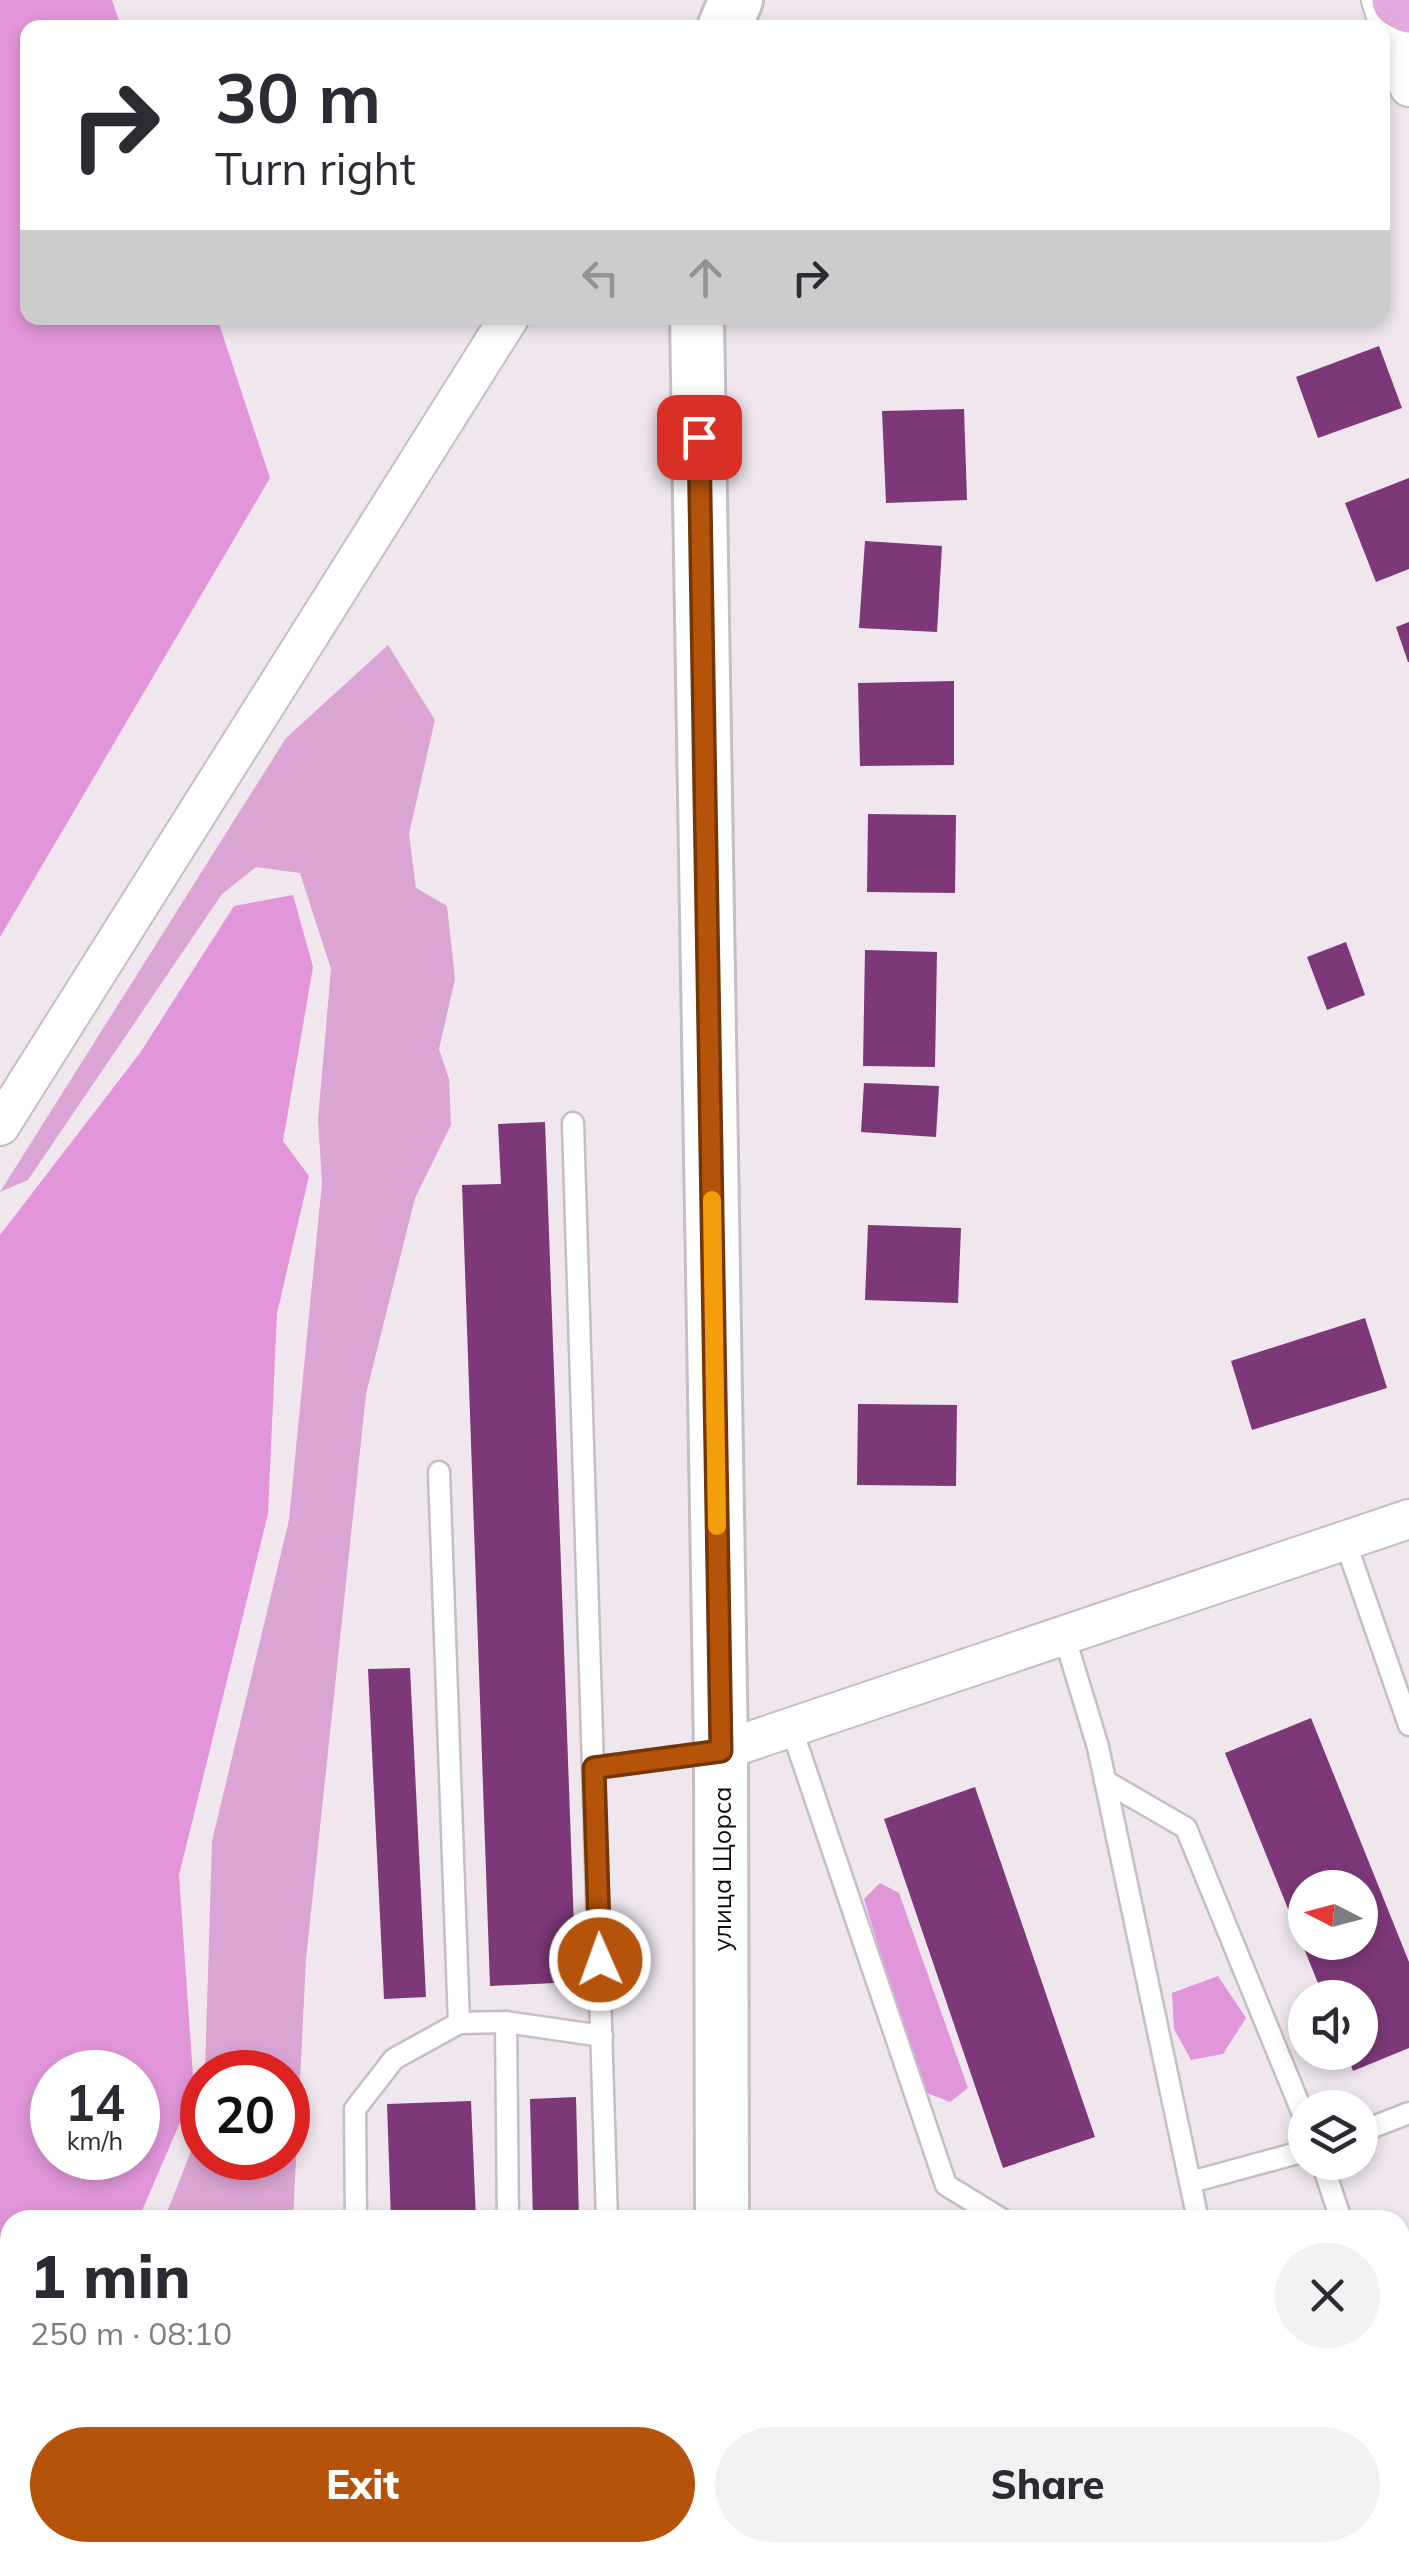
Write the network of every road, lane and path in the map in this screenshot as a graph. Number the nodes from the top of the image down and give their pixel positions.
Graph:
1 (1400, 0) edge
2 (1409, 5) edge
3 (1390, 26) edge
4 (1409, 87) edge
5 (505, 325) edge
6 (697, 325) edge
7 (574, 1123) dead end
8 (0, 1126) edge
9 (439, 1472) dead end
10 (1409, 1519) edge
11 (1346, 1541) junction
12 (1064, 1636) junction
13 (1409, 1724) edge
14 (791, 1727) junction
15 (721, 1751) junction
16 (594, 1768) junction
17 (1105, 1781) junction
18 (506, 2022) junction
19 (459, 2023) junction
20 (602, 2036) junction
21 (1293, 2090) edge
22 (1409, 2113) edge
23 (1378, 2125) edge
24 (1288, 2156) edge
25 (1328, 2180) edge
26 (1192, 2182) junction
27 (356, 2210) edge
28 (508, 2210) edge
29 (607, 2210) edge
30 (722, 2210) edge
31 (987, 2210) edge
32 (1196, 2210) edge
33 (1338, 2210) edge

1 - 2 main road
3 - 4 street
5 - 8 street
6 - 15 street, улица Щорса
7 - 16 lane
9 - 19 lane
10 - 11 street
11 - 12 street
11 - 13 lane
12 - 14 street
12 - 17 lane
14 - 15 street
14 - 31 lane
15 - 16 lane
15 - 30 street, улица Щорса
16 - 20 lane
17 - 21 lane
17 - 26 lane
18 - 19 lane
18 - 20 lane
18 - 28 lane
19 - 27 lane
20 - 29 lane
22 - 23 lane
24 - 26 lane
25 - 33 lane
26 - 32 lane

